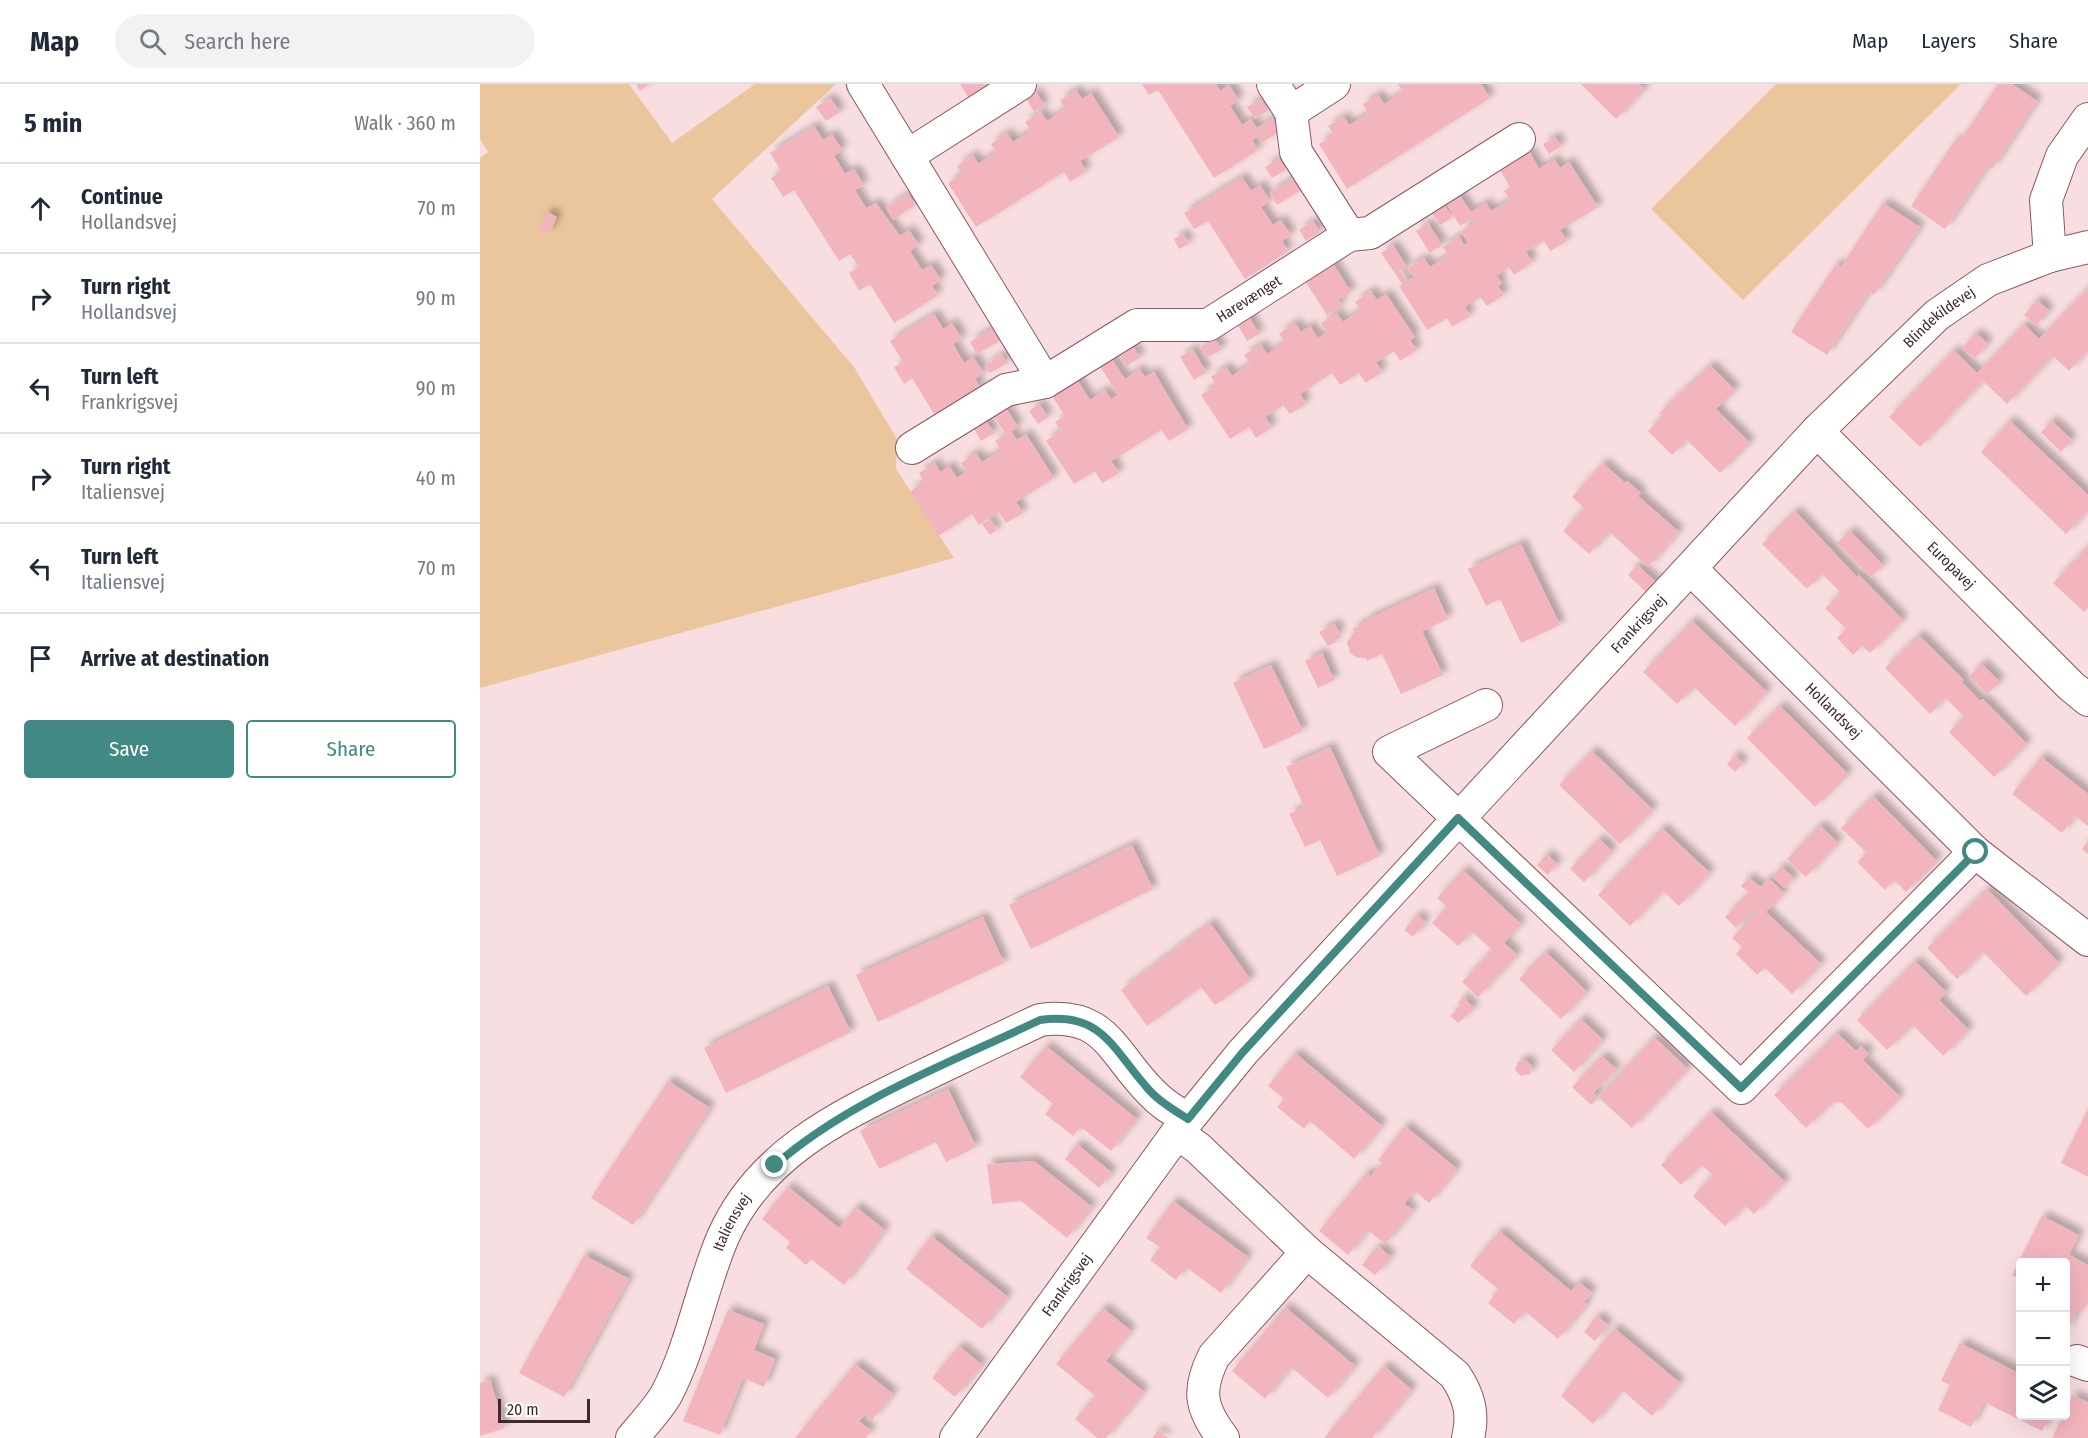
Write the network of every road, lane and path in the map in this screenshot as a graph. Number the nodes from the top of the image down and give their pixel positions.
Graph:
1 (863, 84) edge
2 (1020, 84) edge
3 (1273, 84) edge
4 (1334, 84) edge
5 (1291, 112) junction
6 (2088, 119) edge
7 (1519, 139) dead end
8 (907, 156) junction
9 (1349, 235) junction
10 (2088, 247) edge
11 (2050, 256) junction
12 (1045, 382) junction
13 (1817, 431) junction
14 (912, 448) dead end
15 (1691, 569) junction
16 (2088, 700) edge
17 (1486, 705) dead end
18 (1458, 818) junction
19 (1976, 852) junction
20 (2088, 940) edge
21 (1183, 1126) junction
22 (1307, 1252) junction
23 (632, 1438) edge
24 (956, 1438) edge
25 (1223, 1438) edge
26 (1468, 1438) edge

1 - 8 street
2 - 8 street
3 - 5 street
4 - 5 street
5 - 9 street
6 - 11 street
7 - 9 street, Harevænget
8 - 12 street
9 - 12 street, Harevænget
10 - 11 street, Blindekildevej
11 - 13 street, Blindekildevej
12 - 14 street, Harevænget
13 - 15 street, Frankrigsvej
13 - 16 street, Europavej
15 - 18 street, Frankrigsvej
15 - 19 street, Hollandsvej
17 - 18 street
18 - 19 street
18 - 21 street, Frankrigsvej
19 - 20 street, Hollandsvej
21 - 22 street
21 - 23 street, Italiensvej
21 - 24 street, Frankrigsvej
22 - 25 street
22 - 26 street

